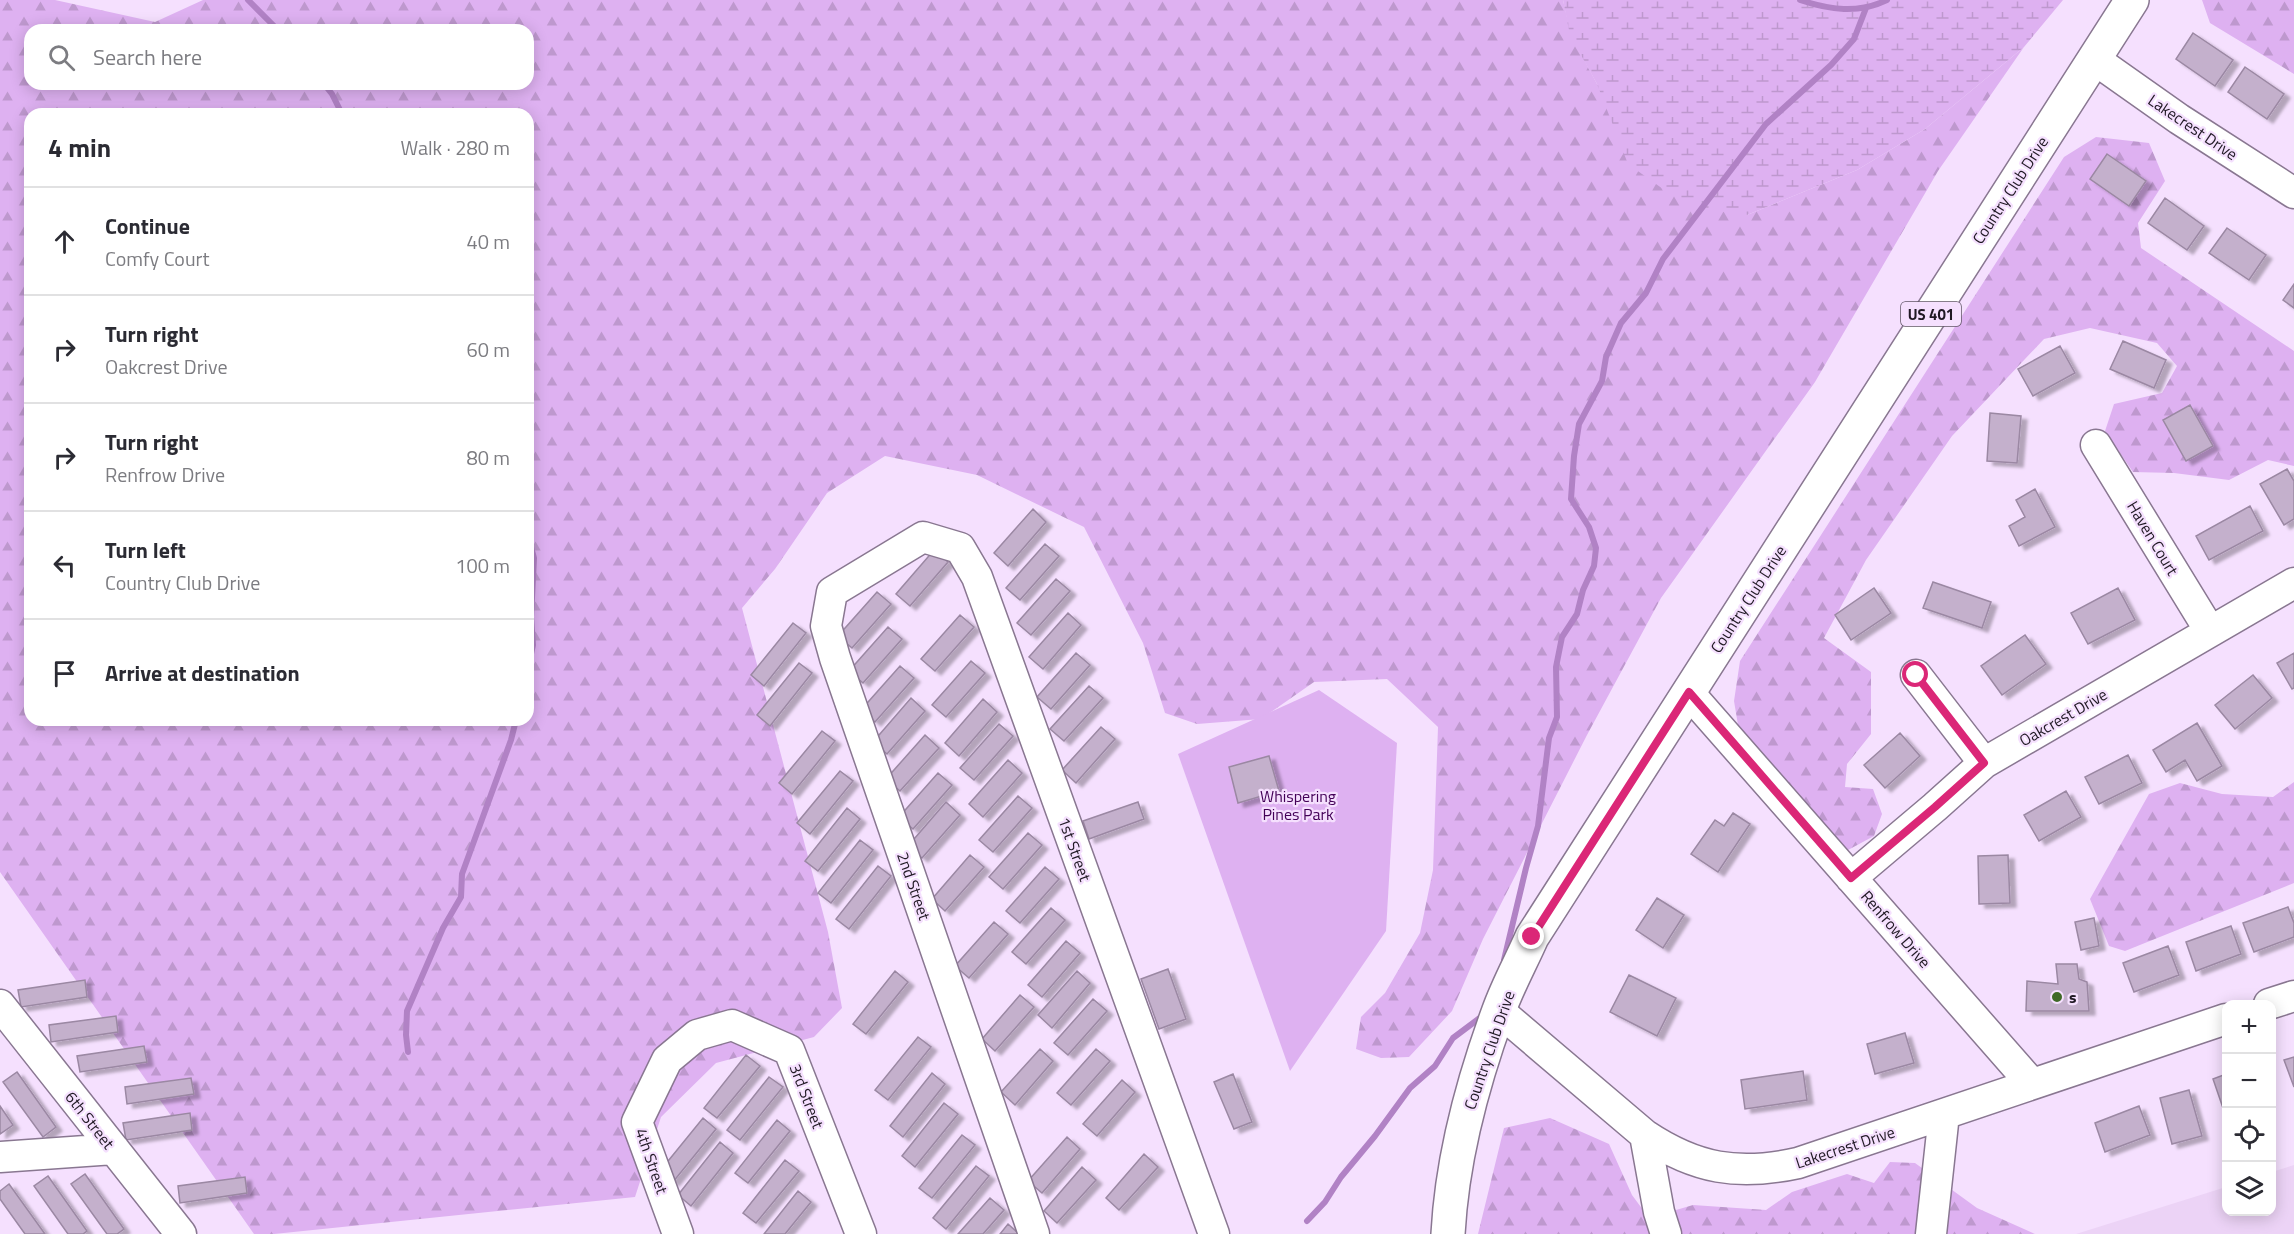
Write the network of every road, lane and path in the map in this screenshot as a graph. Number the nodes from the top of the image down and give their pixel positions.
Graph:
1 (2132, 0) edge
2 (2094, 59) junction
3 (2294, 193) edge
4 (2096, 445) dead end
5 (882, 562) joint
6 (2294, 583) edge
7 (2210, 632) junction
8 (1916, 675) dead end
9 (1689, 692) junction
10 (1984, 763) junction
11 (1851, 878) junction
12 (2294, 996) edge
13 (2276, 1002) edge
14 (0, 1005) edge
15 (1498, 1011) junction
16 (2222, 1020) edge
17 (697, 1035) joint
18 (2032, 1084) junction
19 (1944, 1114) junction
20 (1645, 1135) junction
21 (114, 1149) junction
22 (0, 1157) edge
23 (181, 1234) edge
24 (678, 1234) edge
25 (861, 1234) edge
26 (1035, 1234) edge
27 (1214, 1234) edge
28 (1449, 1234) edge
29 (1666, 1234) edge
30 (1931, 1234) edge

1 - 2 main road, Country Club Drive / US 401
2 - 3 street, Lakecrest Drive
2 - 9 main road, Country Club Drive / US 401
4 - 7 street, Haven Court
5 - 26 street, 2nd Street
5 - 27 street, 1st Street
6 - 7 street, Oakcrest Drive
7 - 10 street, Oakcrest Drive
8 - 10 street
9 - 11 street, Renfrow Drive
9 - 15 main road, Country Club Drive / US 401
10 - 11 street, Oakcrest Drive
11 - 18 street, Renfrow Drive
12 - 13 street
14 - 21 street, 6th Street
15 - 20 street, Lakecrest Drive
15 - 28 main road, Country Club Drive / US 401
16 - 18 street, Lakecrest Drive
17 - 24 street, 4th Street
17 - 25 street, 3rd Street
18 - 19 street, Lakecrest Drive
19 - 20 street, Lakecrest Drive
19 - 30 street
20 - 29 street
21 - 22 street
21 - 23 street, 6th Street

